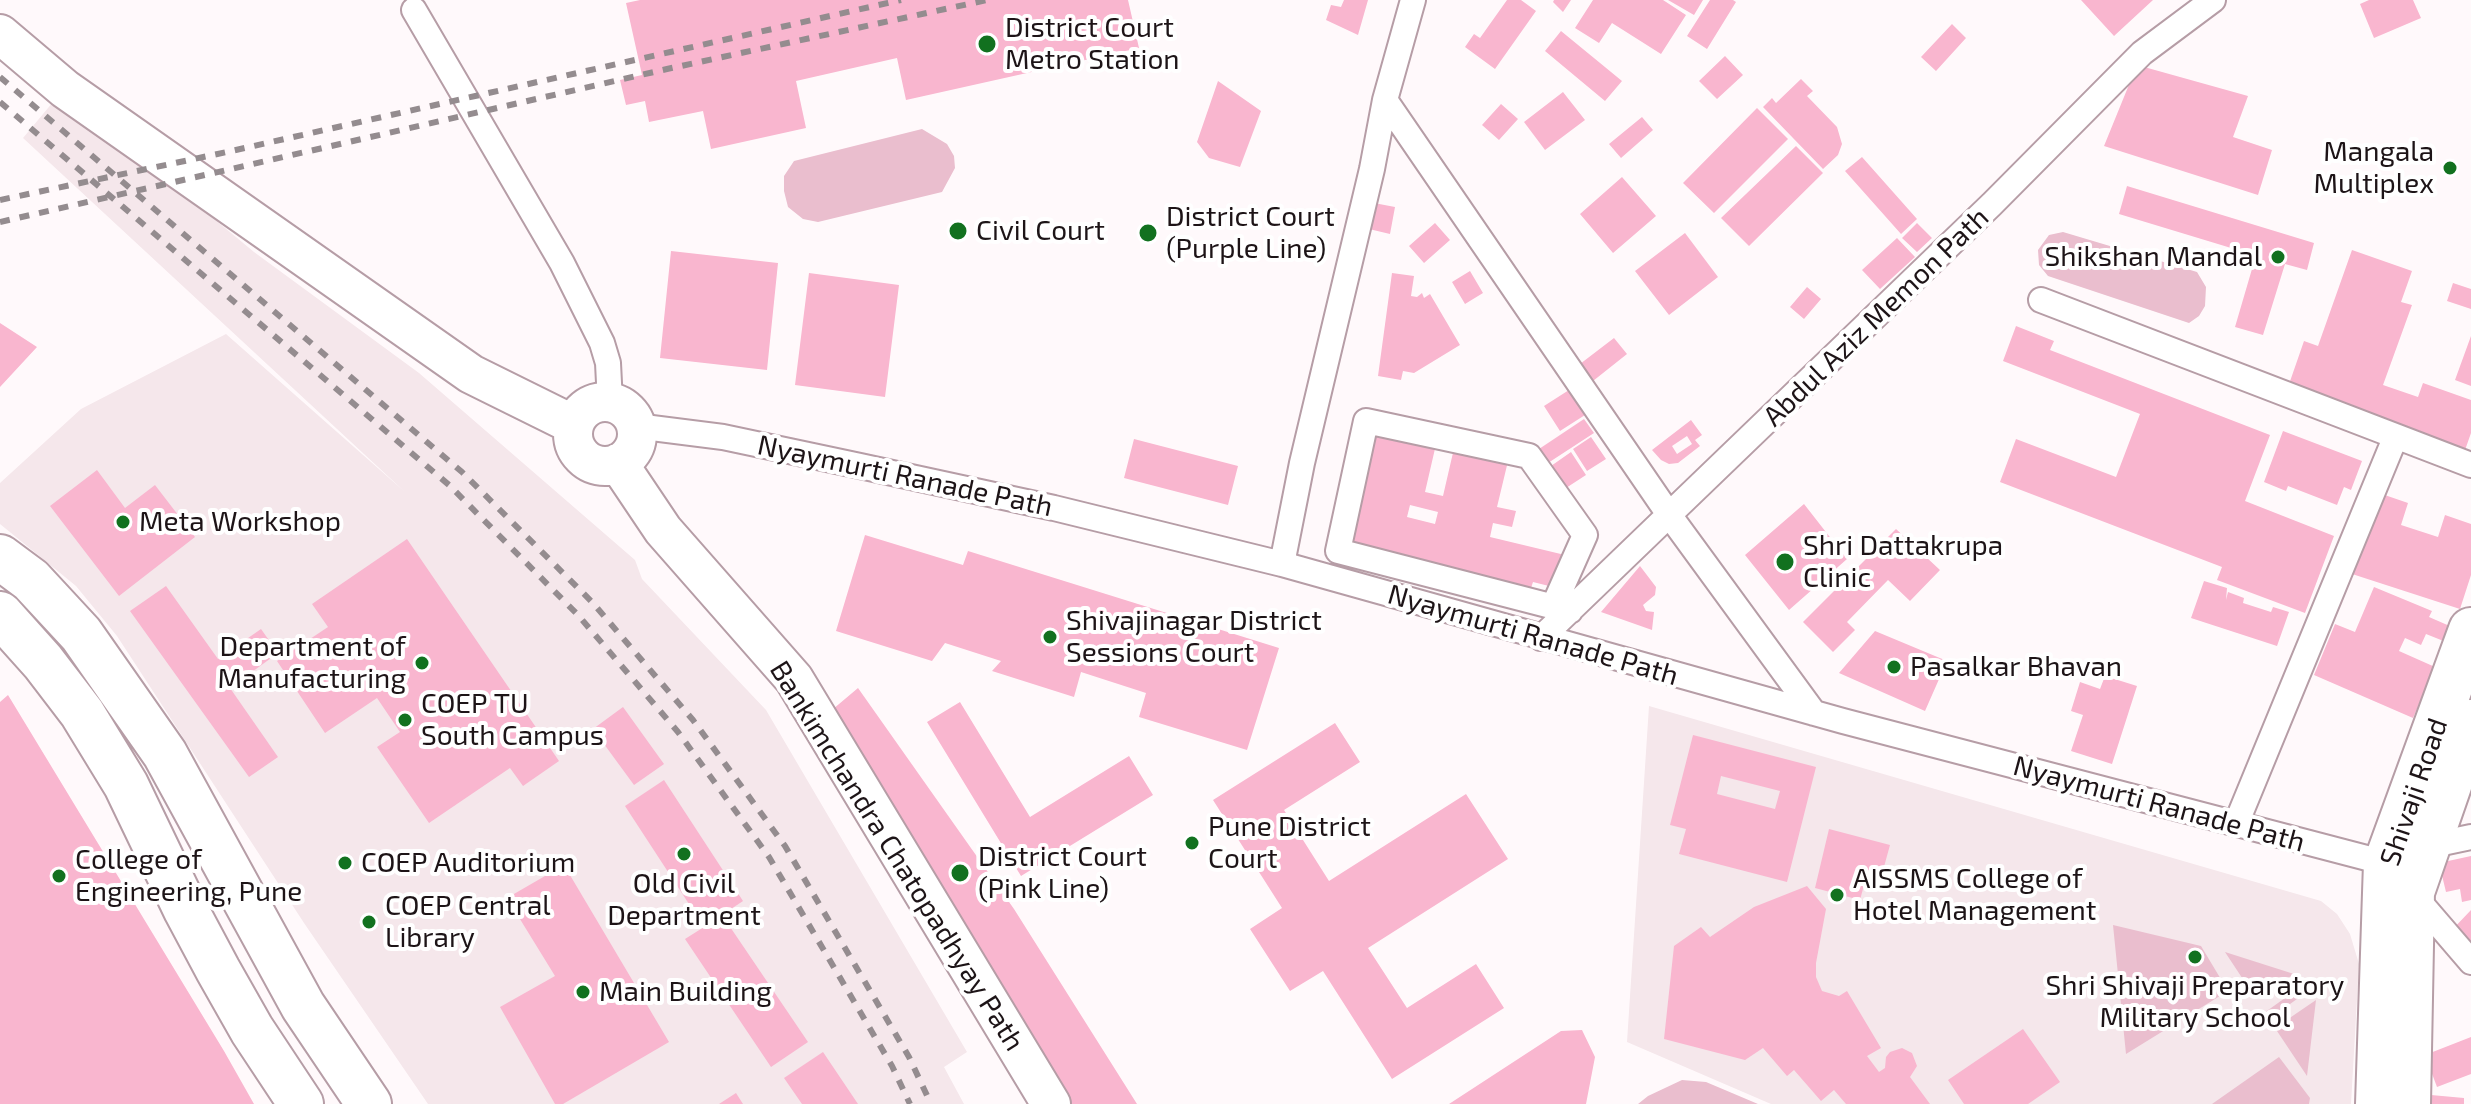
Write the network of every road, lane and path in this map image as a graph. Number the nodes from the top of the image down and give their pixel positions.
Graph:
1 (1413, 0) edge
2 (2213, 0) edge
3 (414, 10) dead end
4 (0, 34) edge
5 (1385, 100) junction
6 (2041, 300) dead end
7 (623, 414) junction
8 (574, 425) junction
9 (2395, 438) junction
10 (618, 463) junction
11 (2471, 465) edge
12 (1670, 516) junction
13 (0, 557) edge
14 (1282, 564) junction
15 (1562, 608) junction
16 (0, 614) edge
17 (2471, 630) edge
18 (1541, 638) junction
19 (1814, 713) junction
20 (2471, 722) edge
21 (2236, 824) junction
22 (2471, 837) edge
23 (2428, 846) junction
24 (2399, 878) junction
25 (2471, 962) edge
26 (301, 1104) edge
27 (369, 1104) edge
28 (1051, 1104) edge
29 (2378, 1104) edge
30 (2408, 1104) edge

1 - 5 street
2 - 12 street, Abdul Aziz Memon Path
3 - 7 street
4 - 8 main road
5 - 12 street
5 - 14 street
6 - 9 street
7 - 8 main road
7 - 10 main road
7 - 14 street, Nyaymurti Ranade Path
8 - 10 main road
9 - 11 street
9 - 21 street
10 - 28 main road, Bankimchandra Chatopadhyay Path
12 - 15 street, Abdul Aziz Memon Path
12 - 19 street
13 - 27 highway
14 - 18 street, Nyaymurti Ranade Path
15 - 15 street
15 - 18 street, Abdul Aziz Memon Path
16 - 26 highway
17 - 24 highway, Shivaji Road
18 - 19 street, Nyaymurti Ranade Path
19 - 21 street, Nyaymurti Ranade Path
20 - 23 highway, Shivaji Road
21 - 24 street, Nyaymurti Ranade Path
22 - 23 street
23 - 24 highway, Shivaji Road
24 - 25 street
24 - 29 highway, Shivaji Road
24 - 30 highway, Shivaji Road

